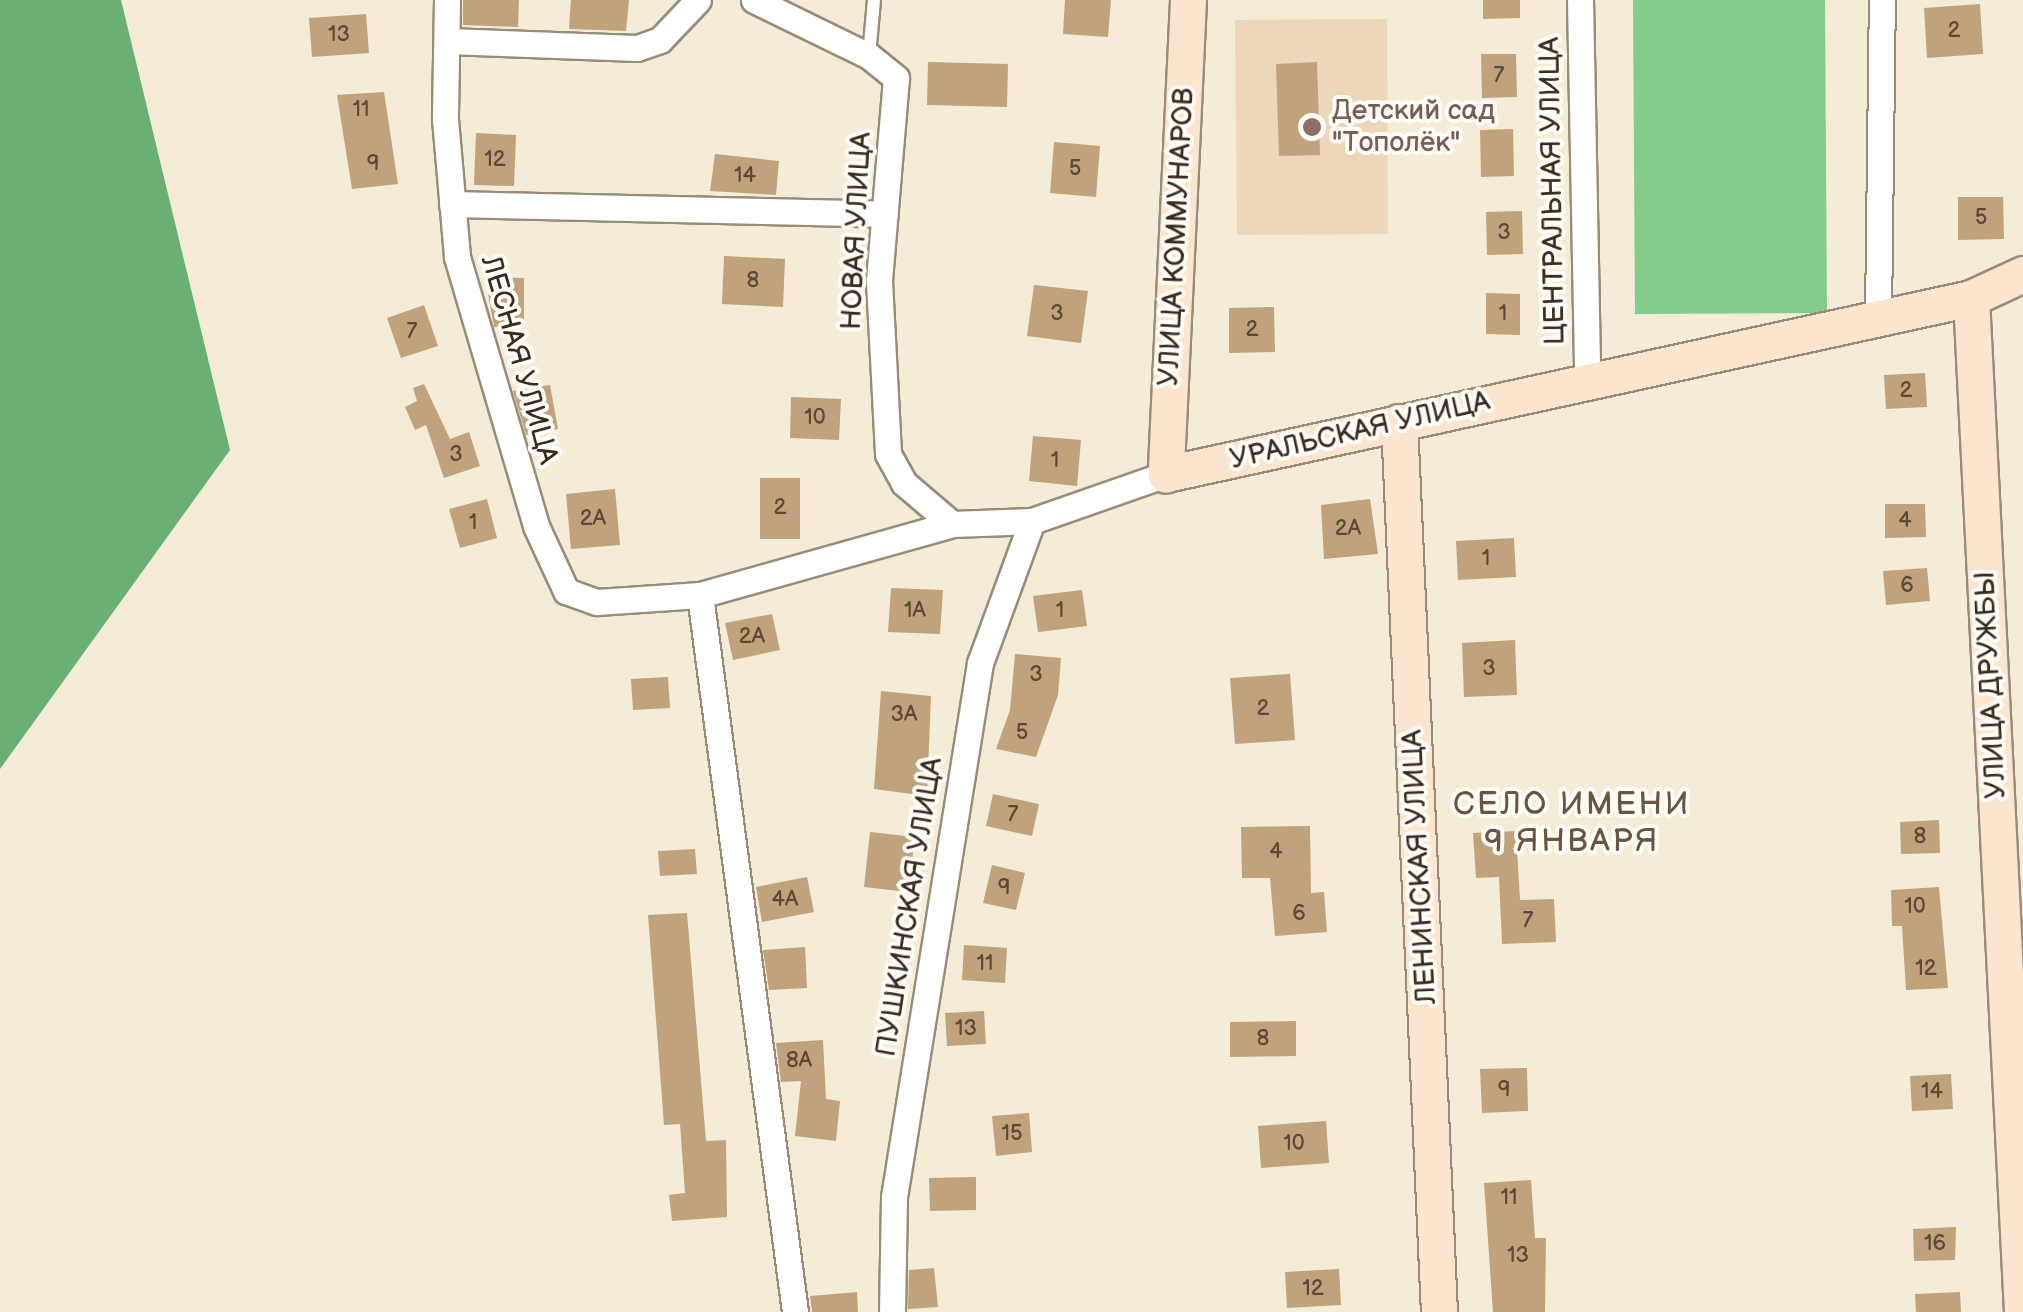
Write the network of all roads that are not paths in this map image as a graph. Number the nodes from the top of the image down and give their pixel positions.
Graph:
1 (446, 0) edge
2 (698, 0) edge
3 (754, 0) edge
4 (874, 0) edge
5 (1188, 0) edge
6 (1580, 0) edge
7 (1882, 0) edge
8 (446, 41) junction
9 (869, 56) junction
10 (452, 204) junction
11 (885, 214) junction
12 (2023, 274) edge
13 (1971, 298) junction
14 (1878, 316) junction
15 (1587, 380) junction
16 (1399, 422) junction
17 (1166, 474) junction
18 (1032, 521) junction
19 (952, 524) junction
20 (700, 595) junction
21 (794, 1312) edge
22 (892, 1312) edge
23 (1439, 1312) edge
24 (2022, 1312) edge

1 - 8 street, ЛЕСНАЯ УЛИЦА
2 - 8 street
3 - 9 street, НОВАЯ УЛИЦА
4 - 9 lane
5 - 17 street, УЛИЦА КОММУНАРОВ
6 - 15 street, ЦЕНТРАЛЬНАЯ УЛИЦА
7 - 14 street
8 - 10 street, ЛЕСНАЯ УЛИЦА
9 - 11 street, НОВАЯ УЛИЦА
10 - 11 street
10 - 20 street, ЛЕСНАЯ УЛИЦА
11 - 19 street, НОВАЯ УЛИЦА
12 - 13 street, УРАЛЬСКАЯ УЛИЦА
13 - 14 street, УРАЛЬСКАЯ УЛИЦА
13 - 24 street, УЛИЦА ДРУЖБЫ
14 - 15 street, УРАЛЬСКАЯ УЛИЦА
15 - 16 street, УРАЛЬСКАЯ УЛИЦА
16 - 17 street, УРАЛЬСКАЯ УЛИЦА
16 - 23 street, ЛЕНИНСКАЯ УЛИЦА
17 - 18 street, УРАЛЬСКАЯ УЛИЦА
18 - 19 street, УРАЛЬСКАЯ УЛИЦА
18 - 22 street, ПУШКИНСКАЯ УЛИЦА
19 - 20 street, УРАЛЬСКАЯ УЛИЦА
20 - 21 street

